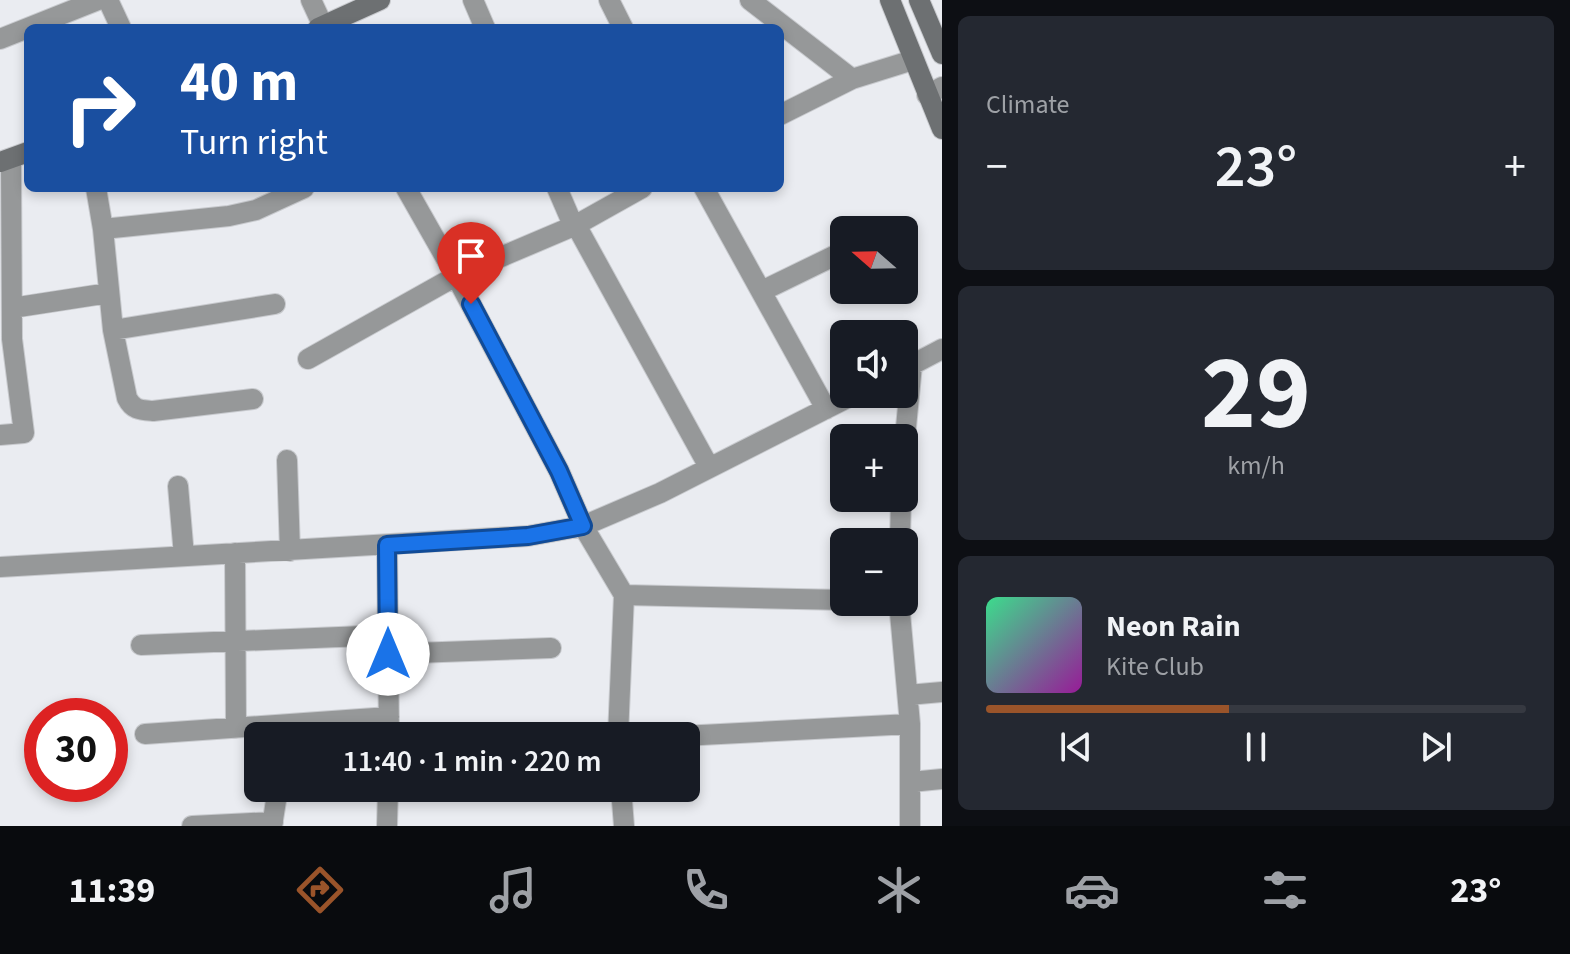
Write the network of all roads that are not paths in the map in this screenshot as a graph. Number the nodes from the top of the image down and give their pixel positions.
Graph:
1 (98, 0) edge
2 (108, 0) edge
3 (311, 0) edge
4 (380, 0) edge
5 (473, 0) edge
6 (609, 0) edge
7 (750, 0) edge
8 (890, 0) edge
9 (919, 0) edge
10 (38, 24) edge
11 (119, 24) edge
12 (321, 24) edge
13 (328, 24) edge
14 (483, 24) edge
15 (621, 24) edge
16 (781, 24) edge
17 (784, 26) edge
18 (24, 29) edge
19 (0, 39) edge
20 (942, 54) edge
21 (913, 60) junction
22 (852, 79) junction
23 (934, 91) edge
24 (784, 113) edge
25 (942, 129) edge
26 (13, 158) edge
27 (97, 192) edge
28 (295, 192) edge
29 (408, 192) edge
30 (559, 192) edge
31 (635, 192) edge
32 (706, 192) edge
33 (575, 225) junction
34 (103, 229) junction
35 (830, 258) edge
36 (456, 276) junction
37 (762, 291) junction
38 (109, 293) junction
39 (275, 304) dead end
40 (12, 308) junction
41 (113, 330) junction
42 (6, 339) edge
43 (942, 349) edge
44 (308, 359) dead end
45 (918, 362) edge
46 (253, 399) dead end
47 (830, 407) edge
48 (826, 409) junction
49 (0, 435) edge
50 (287, 460) dead end
51 (709, 467) junction
52 (178, 486) dead end
53 (583, 526) junction
54 (387, 545) junction
55 (290, 551) junction
56 (235, 553) junction
57 (184, 556) junction
58 (0, 567) edge
59 (624, 595) junction
60 (830, 600) edge
61 (900, 616) edge
62 (236, 641) junction
63 (388, 644) junction
64 (141, 645) dead end
65 (551, 648) dead end
66 (942, 692) edge
67 (908, 695) junction
68 (389, 722) edge
69 (619, 722) edge
70 (910, 724) junction
71 (236, 728) junction
72 (244, 728) edge
73 (145, 734) dead end
74 (700, 735) edge
75 (942, 779) edge
76 (911, 782) junction
77 (276, 802) edge
78 (388, 802) edge
79 (622, 802) edge
80 (273, 824) edge
81 (192, 826) edge
82 (387, 826) edge
83 (624, 826) edge
84 (910, 826) edge

1 - 10 street
2 - 11 street
3 - 12 street
4 - 13 main road
5 - 14 street
6 - 15 street
7 - 16 street
8 - 21 main road
9 - 20 main road
17 - 22 street
18 - 19 street
21 - 22 street
21 - 23 main road
22 - 24 street
23 - 25 main road
26 - 40 street
27 - 34 street
28 - 34 street
29 - 36 street
30 - 33 street
31 - 33 street
32 - 37 street
33 - 36 street
33 - 51 street
34 - 38 street
35 - 37 street
36 - 44 street
36 - 53 street
37 - 48 street
38 - 40 street
38 - 41 street
39 - 41 street
40 - 42 street
41 - 46 street
42 - 49 street
43 - 45 street
47 - 48 street
48 - 51 street
50 - 55 street
51 - 53 street
52 - 57 street
53 - 54 street
53 - 59 street
54 - 55 street
54 - 63 street
55 - 56 street
56 - 57 street
56 - 62 street
57 - 58 street
59 - 60 street
59 - 69 street
61 - 67 street
62 - 63 street
62 - 64 street
62 - 71 street
63 - 65 street
63 - 68 street
66 - 67 street
67 - 70 street
70 - 74 street
70 - 76 street
71 - 72 street
71 - 73 street
75 - 76 street
76 - 84 street
77 - 80 street
78 - 82 street
79 - 83 street
80 - 81 street

